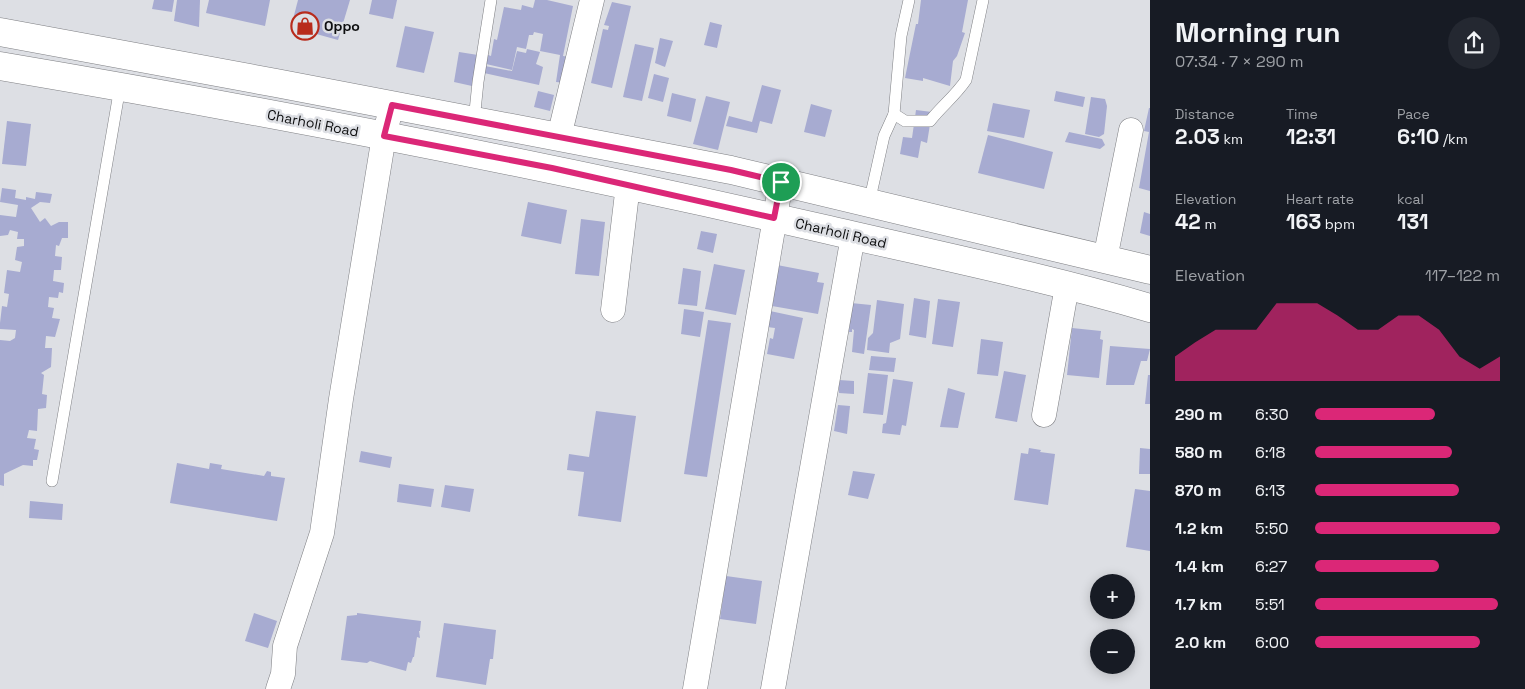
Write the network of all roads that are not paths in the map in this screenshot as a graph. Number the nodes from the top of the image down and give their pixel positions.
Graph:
1 (491, 0) edge
2 (592, 0) edge
3 (909, 0) edge
4 (983, 0) edge
5 (0, 32) edge
6 (0, 66) edge
7 (120, 87) junction
8 (392, 105) junction
9 (894, 114) junction
10 (474, 121) junction
11 (1131, 130) dead end
12 (384, 136) junction
13 (559, 137) junction
14 (781, 182) junction
15 (628, 185) junction
16 (869, 203) junction
17 (774, 218) junction
18 (853, 236) junction
19 (1105, 259) junction
20 (1150, 270) edge
21 (1067, 286) junction
22 (1150, 308) edge
23 (613, 310) dead end
24 (1044, 415) dead end
25 (52, 481) dead end
26 (278, 689) edge
27 (695, 689) edge
28 (773, 689) edge

1 - 10 lane
2 - 13 street
3 - 9 lane
4 - 9 lane
5 - 8 street
6 - 7 street, Charholi Road
7 - 12 street, Charholi Road
7 - 25 lane
8 - 10 street
8 - 12 street
9 - 16 lane
10 - 13 street
11 - 19 street
12 - 15 street, Charholi Road
12 - 26 street
13 - 14 street
14 - 16 street
14 - 17 street
15 - 17 street, Charholi Road
15 - 23 street
16 - 19 street
17 - 18 street, Charholi Road
17 - 27 street
18 - 21 street, Charholi Road
18 - 28 street
19 - 20 street
21 - 22 street, Charholi Road
21 - 24 street

